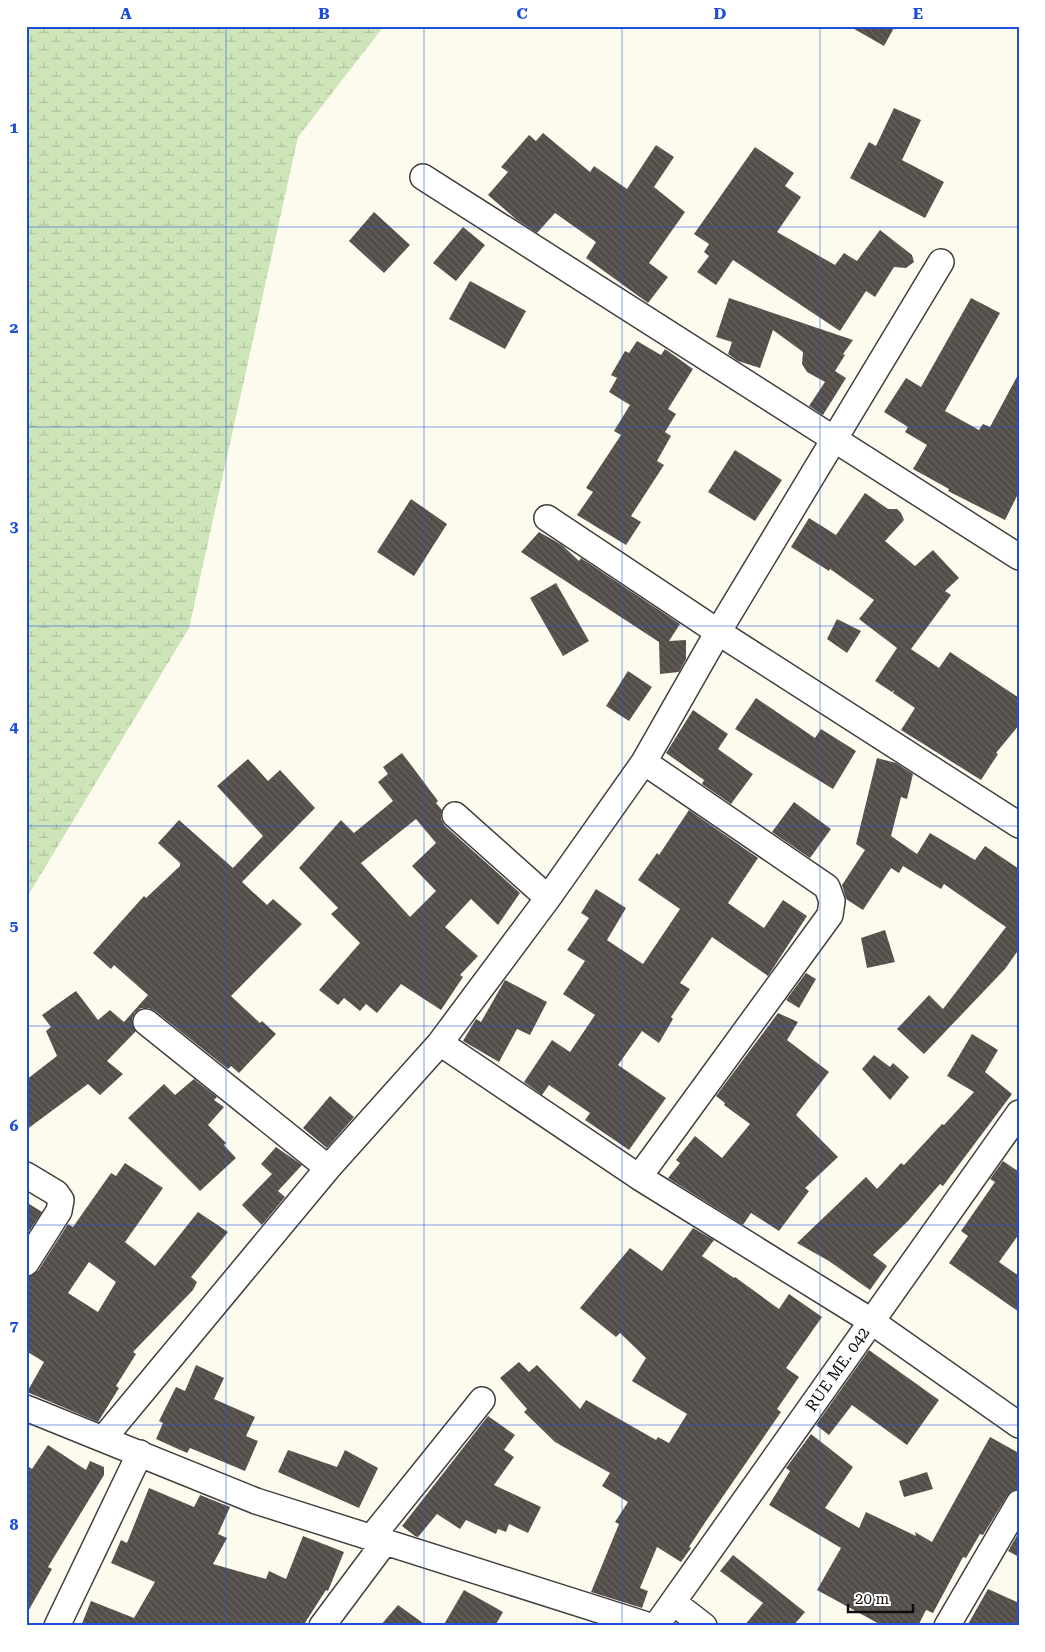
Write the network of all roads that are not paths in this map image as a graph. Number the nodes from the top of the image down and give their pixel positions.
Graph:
1 (423, 177) dead end
2 (941, 262) dead end
3 (834, 439) junction
4 (547, 518) dead end
5 (1019, 557) edge
6 (718, 632) junction
7 (644, 762) junction
8 (455, 815) dead end
9 (1019, 825) edge
10 (548, 898) junction
11 (146, 1022) dead end
12 (440, 1043) junction
13 (1019, 1113) edge
14 (328, 1168) junction
15 (26, 1175) edge
16 (639, 1177) junction
17 (26, 1263) edge
18 (871, 1321) junction
19 (482, 1400) dead end
20 (26, 1408) edge
21 (1019, 1426) edge
22 (103, 1439) junction
23 (140, 1453) junction
24 (1019, 1503) edge
25 (378, 1540) junction
26 (673, 1602) junction
27 (57, 1626) edge
28 (322, 1626) edge
29 (650, 1626) edge
30 (656, 1626) edge
31 (704, 1626) edge
32 (948, 1626) edge

1 - 3 street
2 - 3 street
3 - 5 street
3 - 6 street
4 - 6 street
6 - 7 street
6 - 9 street
7 - 10 street
7 - 16 street
8 - 10 street
10 - 12 street
11 - 14 street
12 - 14 street
12 - 16 street
13 - 18 street, RUE ME. 042
14 - 22 street
15 - 17 street
16 - 18 street
18 - 21 street
18 - 26 street, RUE ME. 042
19 - 25 street
20 - 22 street
22 - 23 street
23 - 25 street
23 - 27 street
24 - 32 street
25 - 28 street
25 - 29 street
26 - 30 street, RUE ME. 042
26 - 31 street

